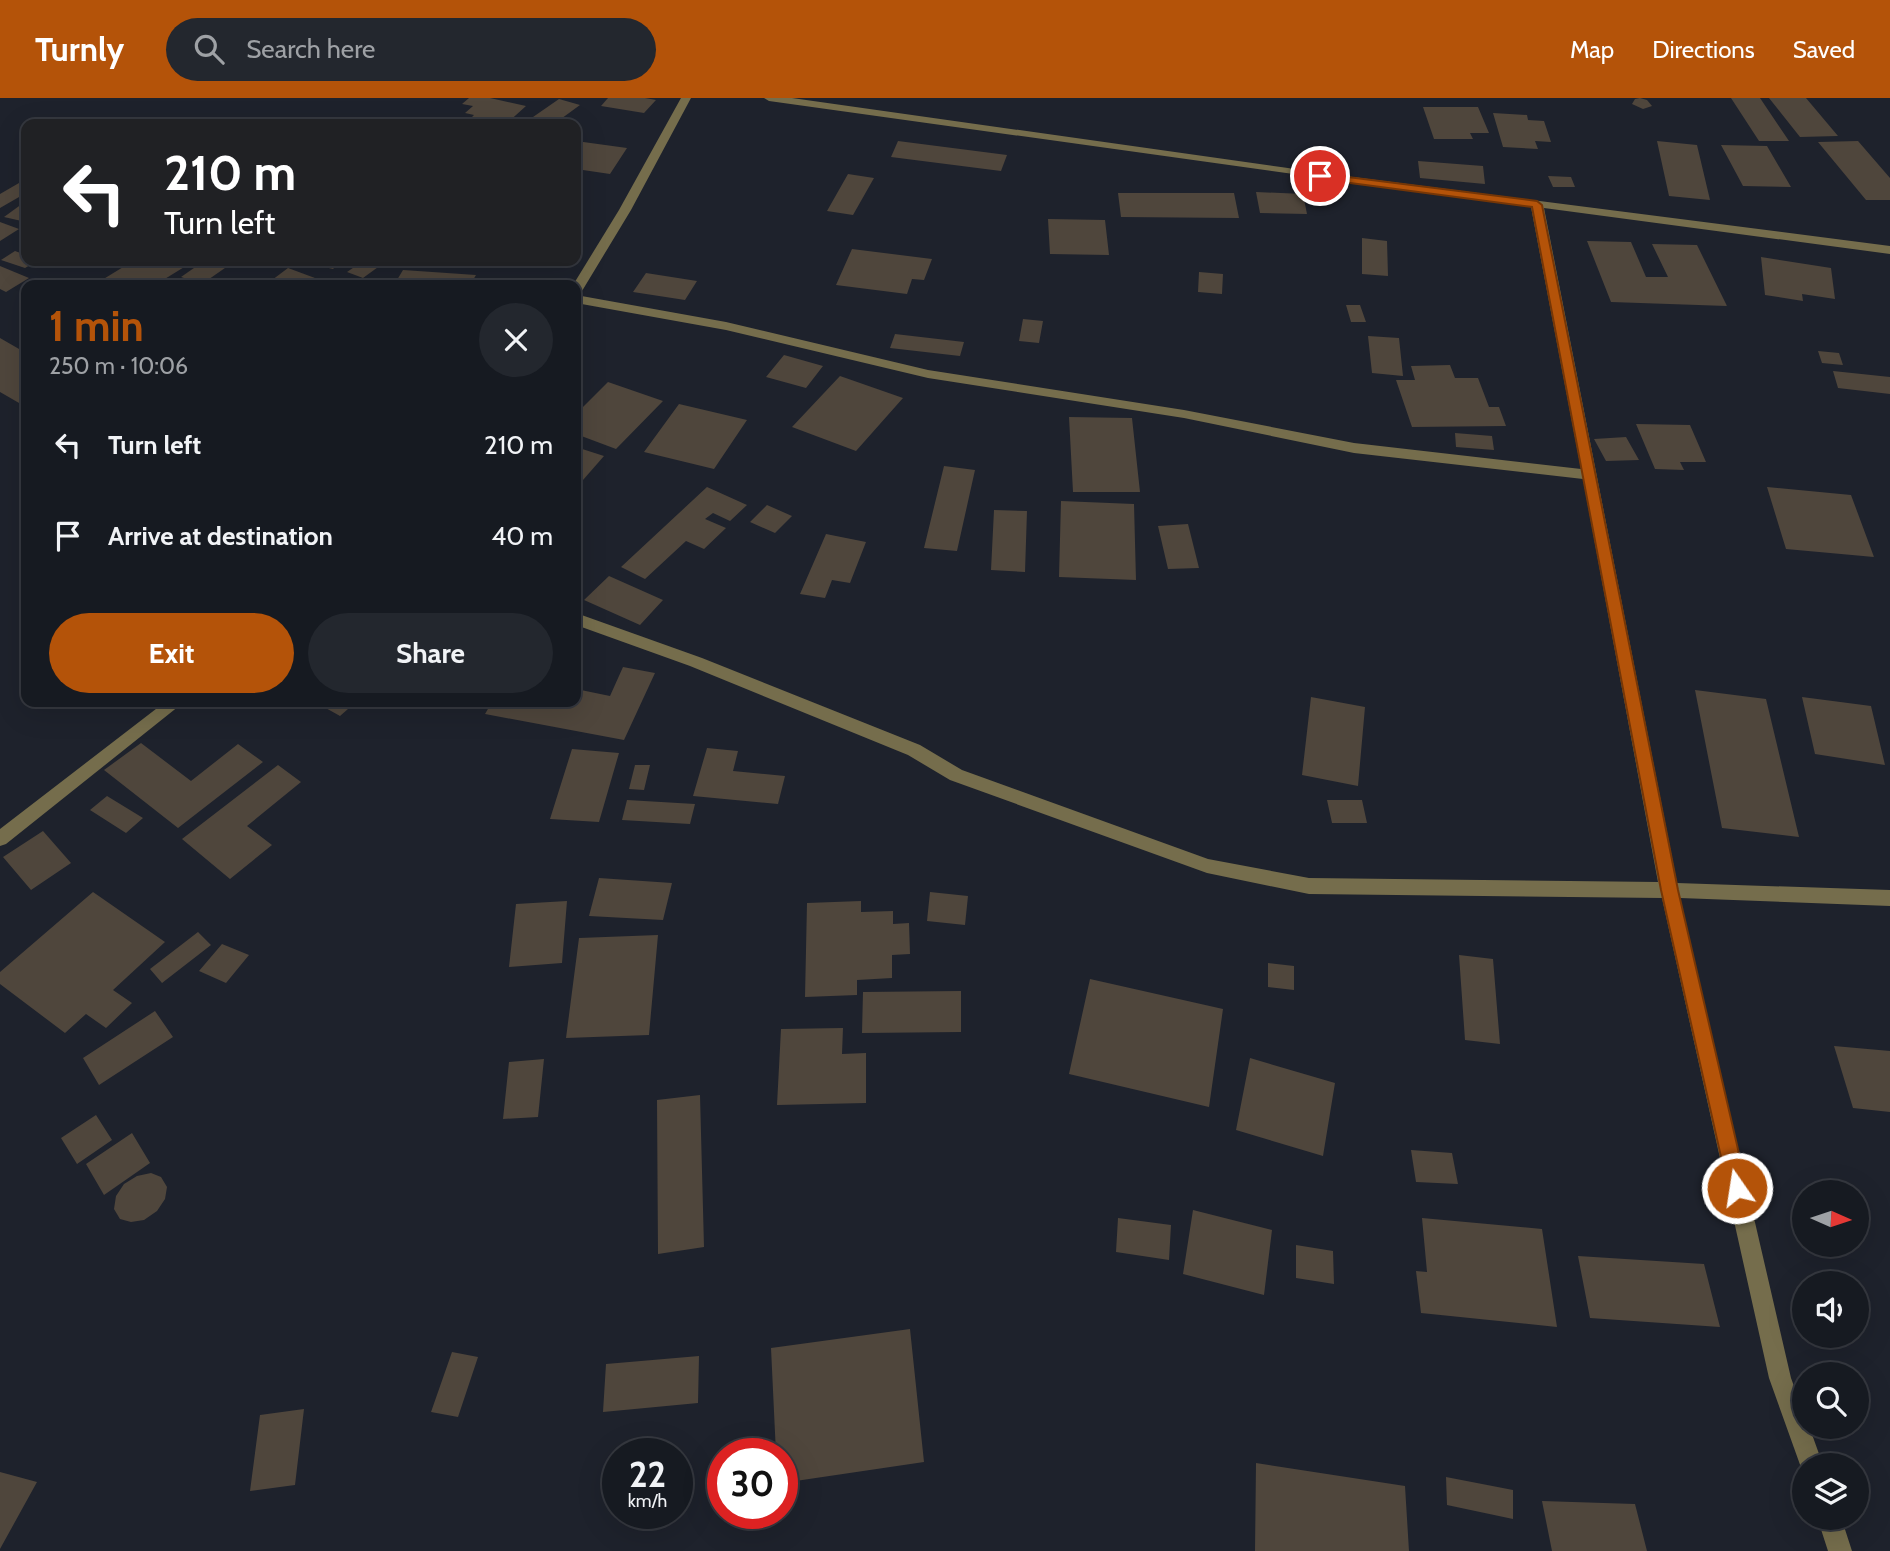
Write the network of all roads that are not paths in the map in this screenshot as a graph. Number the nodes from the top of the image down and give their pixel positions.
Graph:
1 (686, 98) edge
2 (769, 98) edge
3 (1537, 205) junction
4 (1890, 250) edge
5 (581, 283) edge
6 (581, 300) edge
7 (1590, 475) junction
8 (581, 621) edge
9 (170, 707) edge
10 (0, 839) edge
11 (1669, 890) junction
12 (1890, 898) edge
13 (1807, 1453) edge
14 (1833, 1530) edge
15 (1840, 1551) edge

1 - 5 street
2 - 3 street
3 - 4 street
3 - 7 street
6 - 7 street
7 - 11 street
8 - 11 street
9 - 10 street
11 - 12 street
11 - 13 street
14 - 15 street

